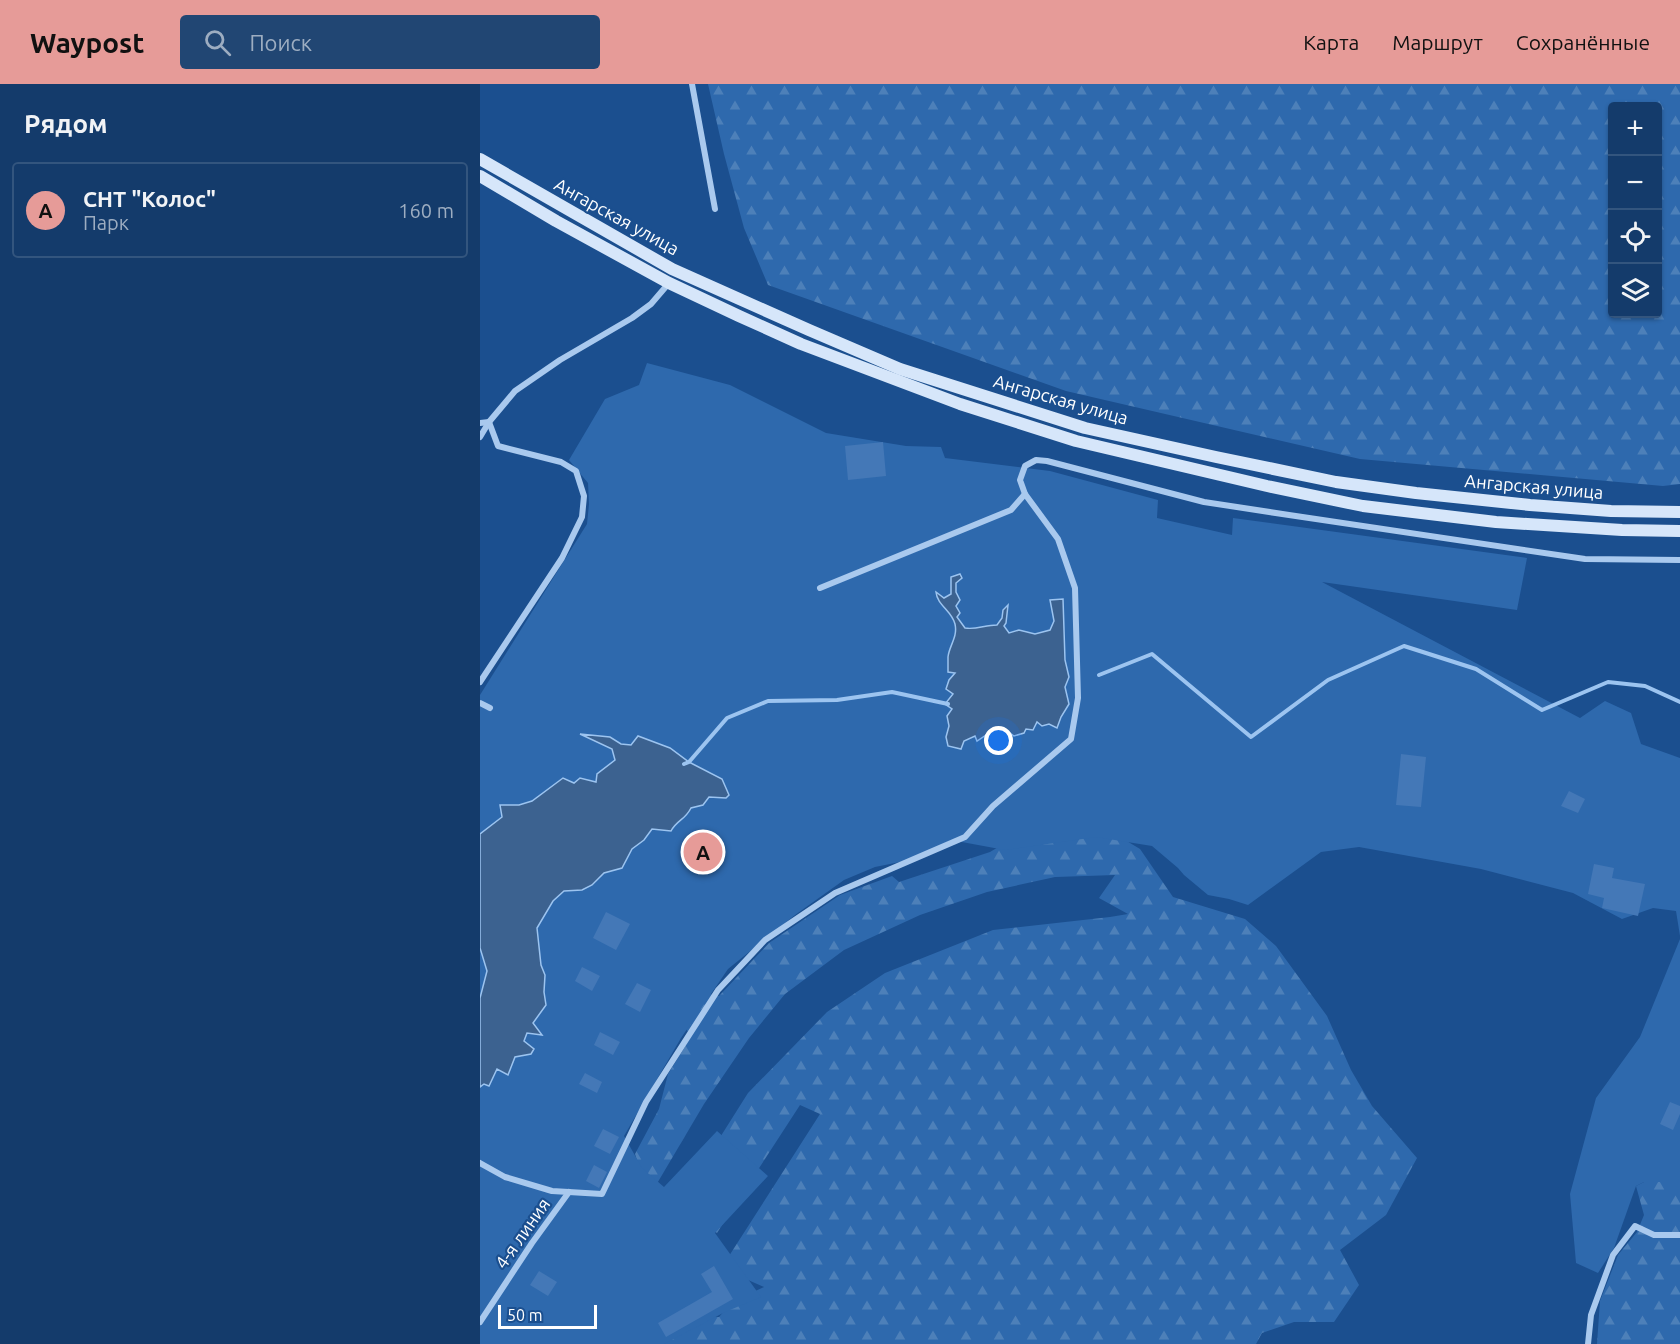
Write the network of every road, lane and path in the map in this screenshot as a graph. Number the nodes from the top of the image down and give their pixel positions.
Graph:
1 (692, 84) edge
2 (480, 159) edge
3 (480, 176) edge
4 (716, 209) dead end
5 (669, 283) junction
6 (489, 422) junction
7 (480, 423) edge
8 (480, 437) edge
9 (1025, 495) junction
10 (1680, 512) edge
11 (1680, 531) edge
12 (1680, 560) edge
13 (820, 588) dead end
14 (480, 682) edge
15 (480, 703) edge
16 (489, 708) dead end
17 (480, 1162) edge
18 (569, 1192) junction
19 (1680, 1235) edge
20 (480, 1322) edge
21 (1588, 1344) edge

1 - 4 street
2 - 10 main road, Ангарская улица
3 - 5 main road, Ангарская улица
5 - 6 street
5 - 11 main road, Ангарская улица
6 - 7 street
6 - 8 street
6 - 14 street
9 - 12 street
9 - 13 street
9 - 18 street
15 - 16 street
17 - 18 street
18 - 20 street, 4-я линия
19 - 21 street

